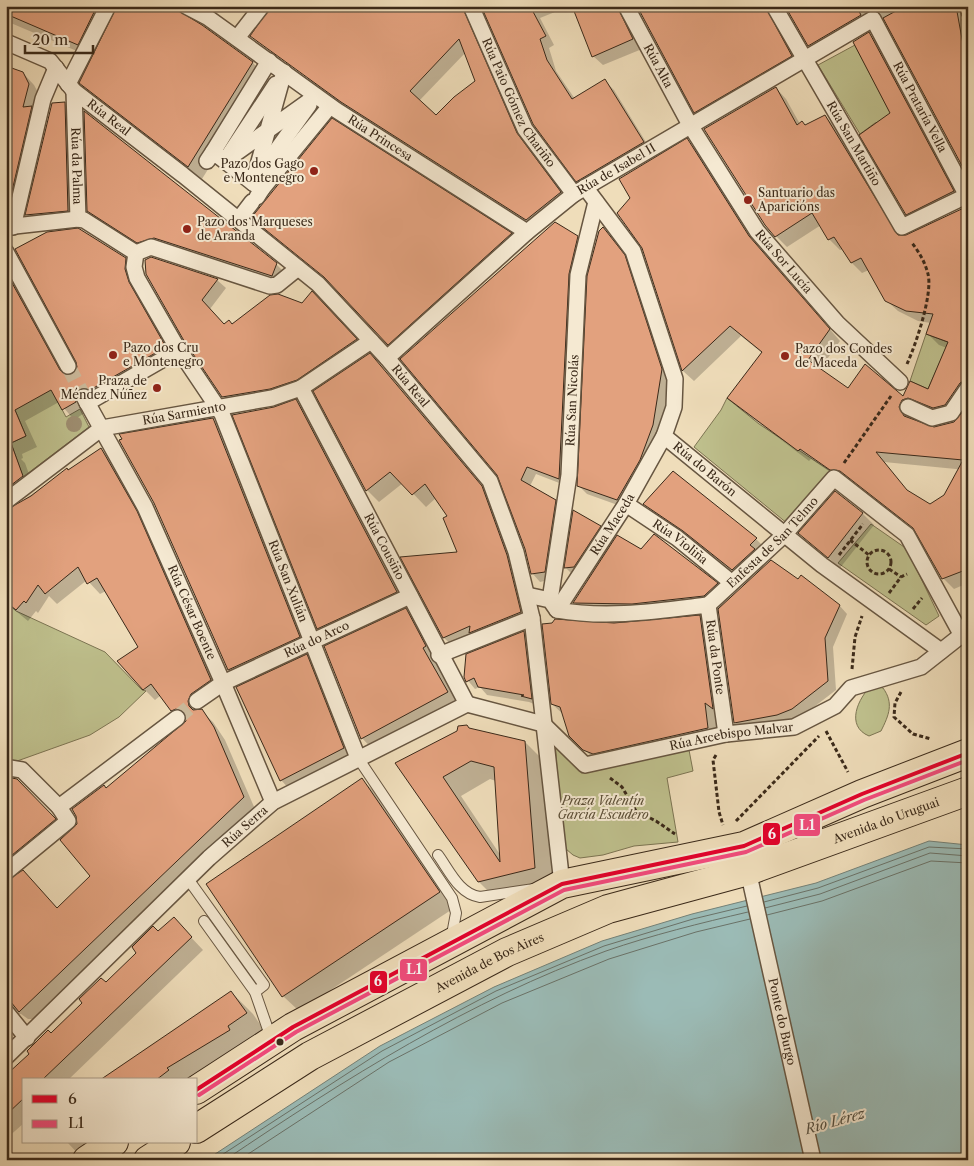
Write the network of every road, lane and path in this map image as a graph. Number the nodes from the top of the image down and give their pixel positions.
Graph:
1 (108, 6) edge
2 (186, 6) edge
3 (262, 6) edge
4 (471, 6) edge
5 (626, 6) edge
6 (774, 6) edge
7 (961, 6) edge
8 (876, 13) edge
9 (237, 38) junction
10 (6, 42) edge
11 (968, 46) edge
12 (804, 59) junction
13 (269, 61) junction
14 (56, 68) junction
15 (284, 72) junction
16 (71, 87) junction
17 (316, 96) junction
18 (330, 106) junction
19 (690, 125) junction
20 (268, 130) junction
21 (212, 160) junction
22 (194, 184) junction
23 (579, 190) junction
24 (256, 193) junction
25 (967, 195) edge
26 (596, 202) junction
27 (76, 217) junction
28 (239, 219) junction
29 (9, 227) edge
30 (527, 232) junction
31 (6, 252) edge
32 (136, 253) junction
33 (298, 268) junction
34 (371, 341) junction
35 (179, 350) junction
36 (387, 358) junction
37 (68, 366) tunnel mouth
38 (900, 382) dead end
39 (301, 388) junction
40 (968, 388) edge
41 (218, 406) junction
42 (908, 407) dead end
43 (102, 428) junction
44 (664, 436) junction
45 (6, 501) edge
46 (626, 504) junction
47 (874, 509) junction
48 (784, 535) junction
49 (850, 540) junction
50 (869, 555) junction
51 (924, 567) junction
52 (889, 569) junction
53 (828, 570) junction
54 (901, 577) junction
55 (731, 582) junction
56 (933, 584) junction
57 (410, 596) junction
58 (527, 596) junction
59 (875, 604) junction
60 (554, 605) junction
61 (708, 605) junction
62 (532, 618) junction
63 (903, 623) junction
64 (964, 632) edge
65 (312, 642) junction
66 (941, 651) junction
67 (439, 654) junction
68 (921, 667) junction
69 (223, 683) junction
70 (847, 690) junction
71 (197, 701) tunnel mouth
72 (467, 704) junction
73 (177, 718) tunnel mouth
74 (543, 724) junction
75 (794, 727) junction
76 (826, 730) junction
77 (726, 734) junction
78 (938, 739) dead end
79 (968, 752) edge
80 (358, 758) junction
81 (585, 765) junction
82 (6, 771) edge
83 (848, 772) dead end
84 (968, 791) edge
85 (273, 802) junction
86 (62, 811) junction
87 (732, 825) dead end
88 (725, 832) dead end
89 (677, 835) dead end
90 (805, 849) joint
91 (438, 855) dead end
92 (6, 872) edge
93 (188, 879) junction
94 (562, 884) junction
95 (752, 892) dead end
96 (204, 921) dead end
97 (450, 942) junction
98 (256, 992) junction
99 (6, 1012) edge
100 (27, 1038) junction
101 (271, 1040) junction
102 (6, 1057) edge
103 (198, 1089) edge
104 (198, 1128) edge
105 (111, 1144) edge
106 (173, 1144) edge
107 (86, 1160) edge
108 (148, 1160) edge
109 (813, 1160) edge

1 - 16 street
2 - 9 street, Rúa Princesa
3 - 9 street
4 - 23 street, Rúa Paio Gómez Chariño
5 - 19 street, Rúa Alta
6 - 12 street, Rúa San Martiño
7 - 11 path
8 - 12 street, Rúa de Isabel II
8 - 25 street, Rúa Prataría Vella
9 - 13 street, Rúa Princesa
10 - 14 street, Rúa Real
12 - 19 street, Rúa de Isabel II
12 - 25 street, Rúa San Martiño
13 - 15 street, Rúa Princesa
13 - 21 street
14 - 16 street, Rúa Real
14 - 29 street
15 - 17 street, Rúa Princesa
15 - 20 street
15 - 21 street
16 - 22 street, Rúa Real
16 - 27 street, Rúa da Palma
17 - 18 street, Rúa Princesa
17 - 20 street
17 - 24 street
18 - 24 street
18 - 30 street, Rúa Princesa
19 - 23 street, Rúa de Isabel II
19 - 38 street, Rúa Sor Lucía
20 - 21 street
20 - 24 street
21 - 22 street
21 - 24 street
22 - 28 street, Rúa Real
23 - 26 street, Rúa do Barón
23 - 30 street, Rúa de Isabel II
24 - 28 street
26 - 44 street, Rúa do Barón
26 - 60 street, Rúa San Nicolás
27 - 29 street
27 - 32 street
28 - 33 street, Rúa Real
30 - 36 street, Rúa de Isabel II
31 - 37 street
32 - 33 street
32 - 35 street, Rúa San Xulián
33 - 34 street, Rúa Real
34 - 36 street, Rúa Real
34 - 39 street, Rúa Sarmiento
35 - 41 street, Rúa San Xulián
35 - 43 street, Rúa César Boente
36 - 58 street, Rúa Real
39 - 41 street, Rúa Sarmiento
39 - 57 street, Rúa Cousiño
40 - 42 street
41 - 43 street, Rúa Sarmiento
41 - 65 street, Rúa San Xulián
43 - 45 street, Rúa Sarmiento
43 - 69 street, Rúa César Boente
44 - 46 street, Rúa Maceda
44 - 48 street, Rúa do Barón
46 - 55 street, Rúa Violiña
46 - 60 street, Rúa Maceda
47 - 48 street, Enfesta de San Telmo
47 - 49 path
47 - 51 street
48 - 53 street, Rúa do Barón
48 - 55 street, Enfesta de San Telmo
49 - 50 path
49 - 53 path
50 - 52 path
50 - 52 path
51 - 54 path
51 - 56 street
52 - 54 path
53 - 59 street, Rúa do Barón
54 - 59 path
55 - 61 street, Enfesta de San Telmo
56 - 63 path
56 - 64 street
57 - 65 street, Rúa do Arco
57 - 67 street, Rúa Cousiño
58 - 60 street, Rúa da Ponte
58 - 62 street, Rúa Real
59 - 63 street, Rúa do Barón
59 - 70 path
60 - 61 street, Rúa da Ponte
61 - 77 street, Rúa da Ponte
62 - 67 street
62 - 74 street, Rúa Real
63 - 66 street, Rúa do Barón
64 - 66 street
65 - 69 street, Rúa do Arco
65 - 80 street, Rúa San Xulián
66 - 68 street
67 - 72 street, Rúa Cousiño
68 - 70 street
68 - 78 path
69 - 71 street, Rúa do Arco
69 - 85 street, Rúa César Boente
70 - 75 street, Rúa Arcebispo Malvar
72 - 74 street
72 - 80 street, Rúa Serra
73 - 86 street
74 - 81 street
74 - 94 street, Rúa Real
75 - 76 path
75 - 77 street, Rúa Arcebispo Malvar
76 - 83 path
76 - 87 path
77 - 81 street, Rúa Arcebispo Malvar
77 - 88 path
79 - 94 highway
80 - 85 street, Rúa Serra
80 - 97 lane
81 - 89 path
82 - 86 street
84 - 90 highway, Avenida do Uruguai
85 - 93 street, Rúa Serra
86 - 92 street
90 - 104 highway, Avenida de Bos Aires
91 - 94 lane
93 - 98 lane
93 - 100 street, Rúa Serra
94 - 97 highway
95 - 109 street, Ponte do Burgo
96 - 98 lane
97 - 101 highway
98 - 101 lane
99 - 100 street
100 - 102 street, Rúa Serra
101 - 103 highway
105 - 107 highway
106 - 108 highway

